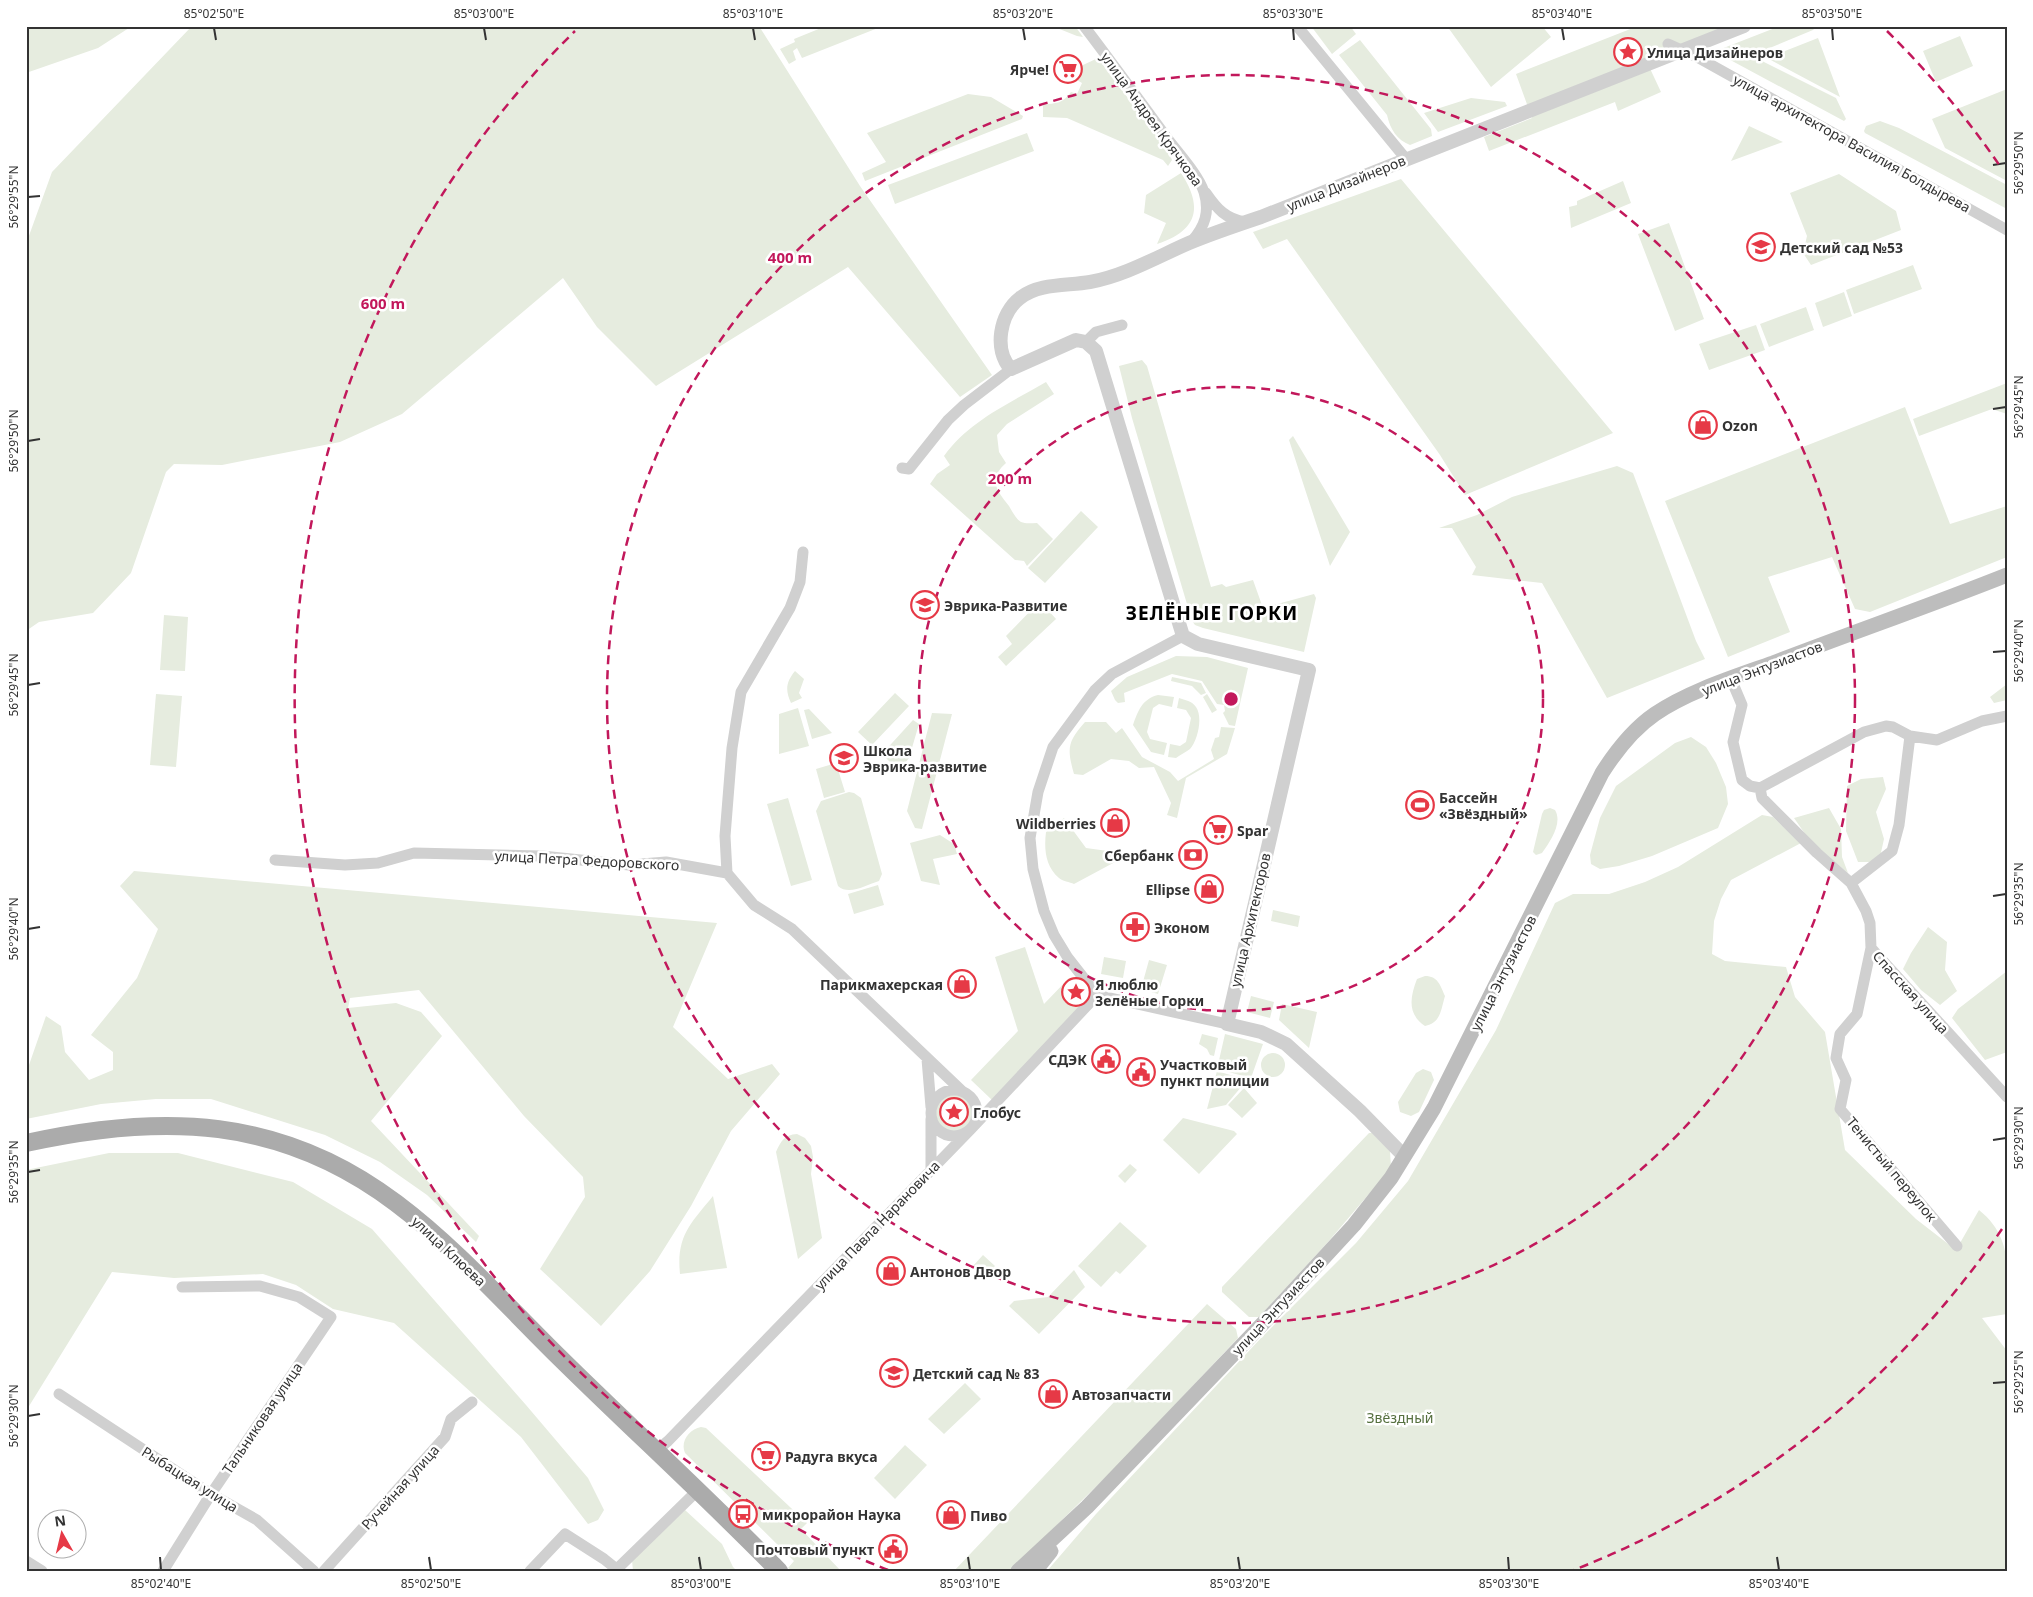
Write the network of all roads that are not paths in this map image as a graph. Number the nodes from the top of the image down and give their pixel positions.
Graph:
1 (1084, 26) edge
2 (1298, 26) edge
3 (1744, 26) edge
4 (1668, 44) dead end
5 (1681, 50) junction
6 (1406, 159) junction
7 (1203, 190) junction
8 (1245, 222) junction
9 (2007, 230) edge
10 (1191, 243) junction
11 (1122, 325) dead end
12 (1086, 342) junction
13 (1011, 370) junction
14 (902, 468) dead end
15 (803, 552) dead end
16 (2007, 575) edge
17 (1183, 636) junction
18 (1731, 679) junction
19 (2007, 716) edge
20 (1910, 736) junction
21 (1760, 788) junction
22 (275, 860) dead end
23 (728, 873) junction
24 (1851, 883) junction
25 (1871, 948) junction
26 (1097, 995) junction
27 (1227, 1024) junction
28 (927, 1059) junction
29 (963, 1092) junction
30 (2007, 1097) edge
31 (975, 1103) junction
32 (931, 1113) junction
33 (984, 1114) junction
34 (971, 1129) junction
35 (26, 1143) edge
36 (1404, 1156) junction
37 (930, 1169) junction
38 (1957, 1246) dead end
39 (182, 1287) dead end
40 (59, 1394) dead end
41 (472, 1402) dead end
42 (655, 1452) junction
43 (697, 1491) junction
44 (211, 1494) junction
45 (1087, 1507) junction
46 (26, 1560) edge
47 (618, 1570) edge
48 (42, 1571) edge
49 (163, 1571) edge
50 (314, 1571) edge
51 (324, 1571) edge
52 (530, 1571) edge
53 (779, 1571) edge
54 (1018, 1571) edge
55 (1035, 1571) edge

1 - 7 street, улица Андрея Крячкова
2 - 6 street
3 - 5 street, улица Дизайнеров
4 - 5 street, улица архитектора Василия Болдырева
5 - 6 street, улица Дизайнеров
5 - 9 street, улица архитектора Василия Болдырева
6 - 8 street, улица Дизайнеров
7 - 8 street
7 - 10 street, улица Андрея Крячкова
8 - 10 street, улица Дизайнеров
10 - 13 street, улица Дизайнеров
11 - 12 street
12 - 13 street
12 - 17 street
13 - 14 street
15 - 23 street
16 - 18 main road, улица Энтузиастов
17 - 26 street
17 - 27 street, улица Архитекторов
18 - 21 street
18 - 36 main road, улица Энтузиастов
19 - 20 street
20 - 21 street
20 - 24 street
21 - 24 street, Спасская улица
22 - 23 street, улица Петра Федоровского
23 - 28 street
24 - 25 street, Спасская улица
25 - 30 street, Спасская улица
25 - 38 street, Тенистый переулок
26 - 27 street
26 - 33 street, улица Павла Нарановича
27 - 36 street
28 - 29 street
28 - 32 street
29 - 31 street
29 - 32 street
31 - 33 street
31 - 34 street
32 - 34 street
32 - 37 street
33 - 34 street, улица Павла Нарановича
34 - 37 street, улица Павла Нарановича
35 - 42 main road, улица Клюева
36 - 45 main road, улица Энтузиастов
37 - 42 street, улица Павла Нарановича
39 - 44 street, Тальниковая улица
40 - 44 street, Рыбацкая улица
41 - 51 street, Ручейная улица
42 - 43 main road, улица Клюева
43 - 47 street
43 - 53 main road, улица Клюева
44 - 49 street, Тальниковая улица
44 - 50 street, Рыбацкая улица
45 - 54 main road, улица Энтузиастов
45 - 55 main road, улица Энтузиастов
46 - 48 street
47 - 52 street

